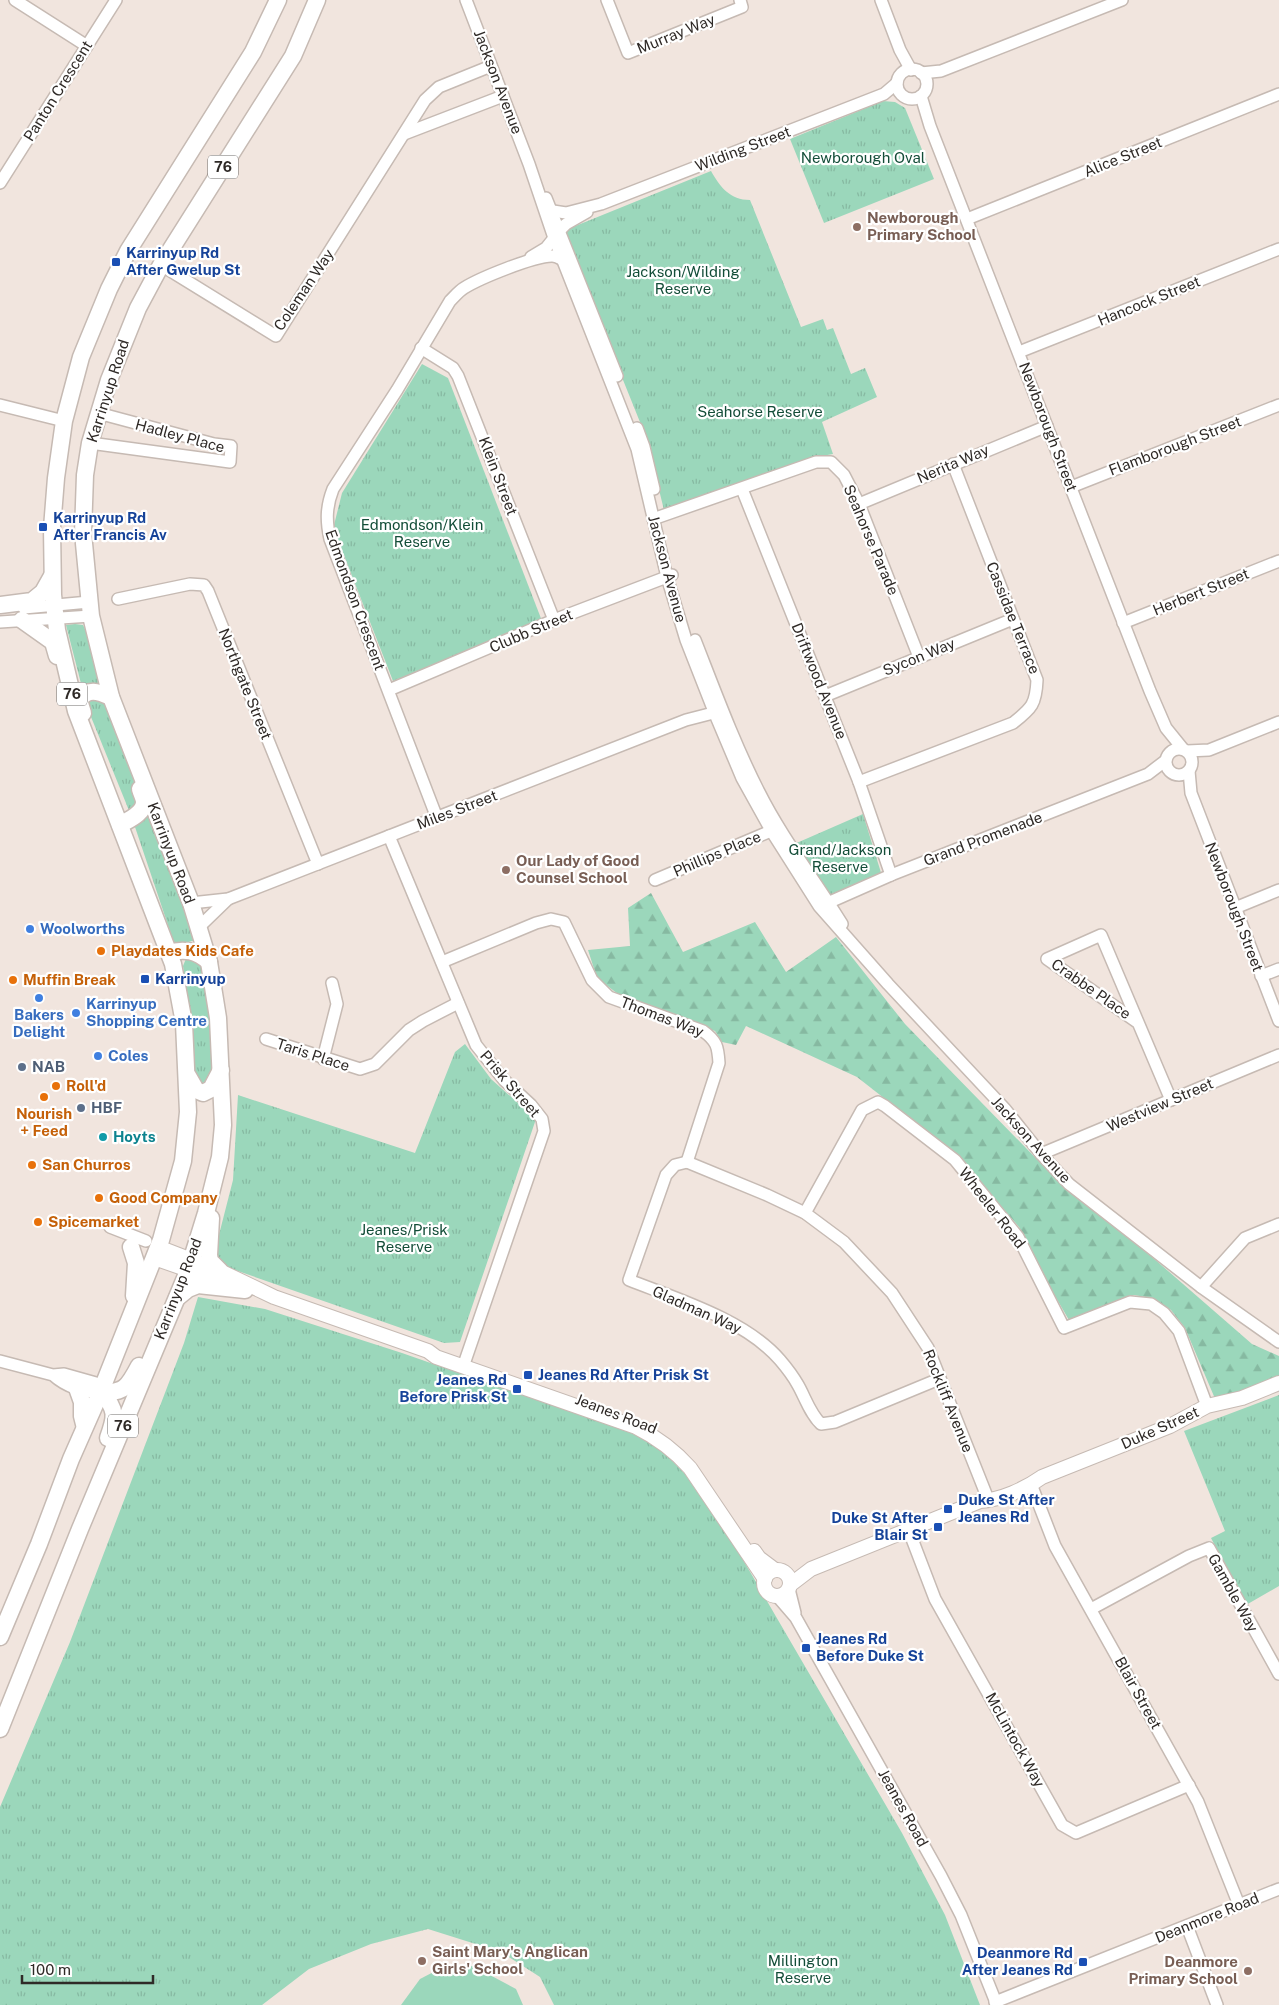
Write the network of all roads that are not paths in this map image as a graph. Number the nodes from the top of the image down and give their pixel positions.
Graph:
1 (15, 0) edge
2 (116, 0) edge
3 (278, 0) edge
4 (317, 0) edge
5 (466, 0) edge
6 (607, 0) edge
7 (740, 0) edge
8 (881, 0) edge
9 (1122, 0) edge
10 (87, 46) junction
11 (491, 66) junction
12 (941, 71) junction
13 (907, 75) junction
14 (884, 94) junction
15 (1279, 94) edge
16 (916, 95) junction
17 (503, 96) junction
18 (404, 134) junction
19 (529, 164) junction
20 (0, 183) edge
21 (601, 204) junction
22 (553, 210) junction
23 (967, 219) junction
24 (557, 234) junction
25 (1279, 249) edge
26 (563, 260) junction
27 (161, 265) junction
28 (514, 266) junction
29 (421, 348) junction
30 (1019, 352) junction
31 (0, 405) edge
32 (1279, 405) edge
33 (98, 414) junction
34 (64, 421) junction
35 (1047, 426) junction
36 (90, 443) junction
37 (952, 464) junction
38 (1071, 487) junction
39 (742, 489) junction
40 (860, 504) junction
41 (657, 518) junction
42 (1279, 561) edge
43 (671, 575) junction
44 (53, 576) junction
45 (118, 599) dead end
46 (0, 606) edge
47 (90, 609) junction
48 (0, 610) edge
49 (54, 612) junction
50 (1013, 619) junction
51 (22, 620) junction
52 (554, 620) junction
53 (0, 622) edge
54 (1123, 622) junction
55 (918, 656) junction
56 (389, 690) junction
57 (825, 696) junction
58 (111, 697) junction
59 (717, 708) junction
60 (1279, 722) edge
61 (1166, 728) junction
62 (85, 733) junction
63 (130, 749) junction
64 (1185, 750) junction
65 (1209, 750) junction
66 (1167, 757) junction
67 (1191, 768) junction
68 (1148, 774) junction
69 (1172, 774) junction
70 (859, 782) junction
71 (1191, 792) junction
72 (437, 818) junction
73 (120, 825) junction
74 (775, 830) junction
75 (389, 836) junction
76 (318, 864) junction
77 (891, 875) junction
78 (656, 880) dead end
79 (1279, 890) edge
80 (228, 900) junction
81 (191, 903) junction
82 (824, 904) junction
83 (1235, 908) junction
84 (199, 927) junction
85 (169, 953) junction
86 (210, 962) junction
87 (442, 962) junction
88 (1279, 969) edge
89 (1262, 976) junction
90 (332, 982) dead end
91 (458, 1003) junction
92 (1279, 1021) edge
93 (1137, 1022) junction
94 (266, 1040) dead end
95 (1279, 1055) edge
96 (323, 1059) junction
97 (186, 1068) junction
98 (221, 1070) junction
99 (1171, 1100) junction
100 (1041, 1154) junction
101 (220, 1157) junction
102 (687, 1162) junction
103 (805, 1213) junction
104 (1279, 1224) edge
105 (110, 1227) dead end
106 (147, 1248) junction
107 (190, 1265) junction
108 (220, 1271) junction
109 (1201, 1287) junction
110 (245, 1290) junction
111 (274, 1297) junction
112 (176, 1298) junction
113 (134, 1306) junction
114 (166, 1322) junction
115 (1279, 1342) edge
116 (0, 1361) edge
117 (464, 1363) junction
118 (53, 1375) junction
119 (939, 1379) junction
120 (1279, 1383) edge
121 (77, 1388) junction
122 (101, 1391) junction
123 (1207, 1406) junction
124 (84, 1427) junction
125 (1036, 1480) junction
126 (983, 1497) junction
127 (80, 1529) junction
128 (908, 1530) junction
129 (780, 1582) junction
130 (1091, 1608) junction
131 (0, 1637) edge
132 (1279, 1674) edge
133 (0, 1729) edge
134 (1189, 1786) junction
135 (1279, 1889) edge
136 (1239, 1905) junction
137 (1187, 1926) junction
138 (996, 2004) edge
139 (1217, 2005) edge

1 - 10 street
2 - 10 street, Panton Crescent
3 - 34 highway, Karrinyup Road / 76
4 - 27 highway, Karrinyup Road / 76
5 - 11 street, Jackson Avenue
6 - 7 street, Murray Way
8 - 13 street, Newborough Street
9 - 12 street
10 - 20 street, Panton Crescent
11 - 17 street, Jackson Avenue
11 - 18 street, Coleman Way
12 - 13 street
12 - 16 street
13 - 14 street, Wilding Street
13 - 16 street, Newborough Street
13 - 16 street, Newborough Street
14 - 16 street, Wilding Street
14 - 21 street, Wilding Street
15 - 23 street, Alice Street
16 - 23 street, Newborough Street
17 - 18 street
17 - 19 street, Jackson Avenue
18 - 27 street, Coleman Way
19 - 22 street, Jackson Avenue
19 - 24 street, Jackson Avenue
21 - 22 street, Wilding Street
21 - 24 street, Wilding Street
22 - 24 street, Jackson Avenue
23 - 30 street, Newborough Street
24 - 26 street, Jackson Avenue
24 - 28 street, Edmondson Crescent
24 - 41 street, Jackson Avenue
25 - 30 street, Hancock Street
26 - 28 street, Edmondson Crescent
26 - 41 street, Jackson Avenue
27 - 33 highway, Karrinyup Road / 76
28 - 29 street, Edmondson Crescent
29 - 52 street, Klein Street
29 - 56 street, Edmondson Crescent
30 - 35 street, Newborough Street
31 - 34 street
32 - 38 street, Flamborough Street
33 - 36 highway, Karrinyup Road / 76
33 - 36 street, Hadley Place
34 - 44 highway, Karrinyup Road / 76
35 - 37 street, Nerita Way
35 - 38 street, Newborough Street
36 - 47 highway, Karrinyup Road / 76
37 - 40 street, Nerita Way
37 - 50 street, Cassidae Terrace
38 - 54 street, Newborough Street
39 - 40 street, Seahorse Parade
39 - 41 street, Seahorse Parade
39 - 57 street, Driftwood Avenue
40 - 55 street, Seahorse Parade
41 - 43 street, Jackson Avenue
42 - 54 street, Herbert Street
43 - 52 street, Clubb Street
43 - 59 street, Jackson Avenue
44 - 46 highway
44 - 49 highway, Karrinyup Road / 76
45 - 76 street, Northgate Street
47 - 49 street
47 - 58 highway, Karrinyup Road / 76
48 - 49 street
49 - 51 street
49 - 62 highway, Karrinyup Road / 76
50 - 55 street, Sycon Way
50 - 70 street, Cassidae Terrace
51 - 53 street
51 - 62 highway
52 - 56 street, Clubb Street
54 - 61 street, Newborough Street
55 - 57 street, Sycon Way
56 - 72 street, Edmondson Crescent
57 - 70 street, Driftwood Avenue
58 - 62 highway
58 - 63 highway, Karrinyup Road / 76
59 - 72 street, Miles Street
59 - 74 street, Jackson Avenue
60 - 65 street
61 - 64 street, Newborough Street
61 - 66 street, Newborough Street
62 - 73 highway, Karrinyup Road / 76
63 - 73 highway
63 - 81 highway, Karrinyup Road / 76
64 - 65 street
64 - 66 street
64 - 67 street, Newborough Street
65 - 67 street
66 - 68 street, Grand Promenade
66 - 69 street, Newborough Street
67 - 69 street
67 - 71 street, Newborough Street
68 - 69 street, Grand Promenade
68 - 77 street, Grand Promenade
69 - 71 street, Newborough Street
70 - 77 street, Driftwood Avenue
71 - 83 street, Newborough Street
72 - 75 street, Miles Street
73 - 85 highway, Karrinyup Road / 76
74 - 78 street, Phillips Place
74 - 82 street, Jackson Avenue
75 - 76 street, Miles Street
75 - 87 street, Prisk Street
76 - 80 street, Miles Street
77 - 82 street, Grand Promenade
79 - 83 street
80 - 81 street, Miles Street
80 - 84 street, Miles Street
81 - 84 highway, Karrinyup Road / 76
82 - 100 street, Jackson Avenue
83 - 89 street, Newborough Street
84 - 86 highway, Karrinyup Road / 76
85 - 86 highway
85 - 97 highway, Karrinyup Road / 76
86 - 98 highway, Karrinyup Road / 76
87 - 91 street, Prisk Street
87 - 102 street, Thomas Way
88 - 89 street
89 - 92 street, Newborough Street
90 - 96 street
91 - 96 street, Taris Place
91 - 117 street, Prisk Street
93 - 93 street, Crabbe Place
93 - 99 street, Crabbe Place
94 - 96 street, Taris Place
95 - 99 street, Westview Street
97 - 98 highway
97 - 106 highway, Karrinyup Road / 76
98 - 101 highway, Karrinyup Road / 76
99 - 100 street, Westview Street
100 - 109 street, Jackson Avenue
101 - 107 highway, Karrinyup Road / 76
101 - 108 highway
102 - 103 street, Rockliff Avenue
102 - 119 street, Gladman Way
103 - 119 street, Rockliff Avenue
103 - 123 street, Wheeler Road
104 - 109 street
105 - 106 street
106 - 107 main road, Jeanes Road
106 - 113 highway, Karrinyup Road / 76
106 - 113 highway
107 - 108 main road, Jeanes Road
107 - 110 main road, Jeanes Road
107 - 112 highway, Karrinyup Road / 76
108 - 111 main road, Jeanes Road
109 - 115 street, Jackson Avenue
110 - 111 main road, Jeanes Road
110 - 112 highway
111 - 117 main road, Jeanes Road
112 - 114 highway, Karrinyup Road / 76
113 - 122 highway, Karrinyup Road / 76
114 - 122 highway
114 - 127 highway, Karrinyup Road / 76
116 - 118 street
117 - 129 main road, Jeanes Road
118 - 121 street
118 - 122 street
119 - 126 street, Rockliff Avenue
120 - 123 main road, Duke Street
121 - 122 street
121 - 124 highway
122 - 124 highway, Karrinyup Road / 76
122 - 127 highway
123 - 125 main road, Duke Street
124 - 131 highway, Karrinyup Road / 76
125 - 126 main road, Duke Street
125 - 130 street, Blair Street
126 - 128 main road, Duke Street
127 - 133 highway, Karrinyup Road / 76
128 - 129 main road, Duke Street
128 - 134 street, McLintock Way
129 - 138 street, Jeanes Road
130 - 132 street, Gamble Way
130 - 134 street, Blair Street
134 - 136 street, Blair Street
135 - 136 street, Deanmore Road
136 - 137 street, Deanmore Road
137 - 138 street, Deanmore Road
137 - 139 street

